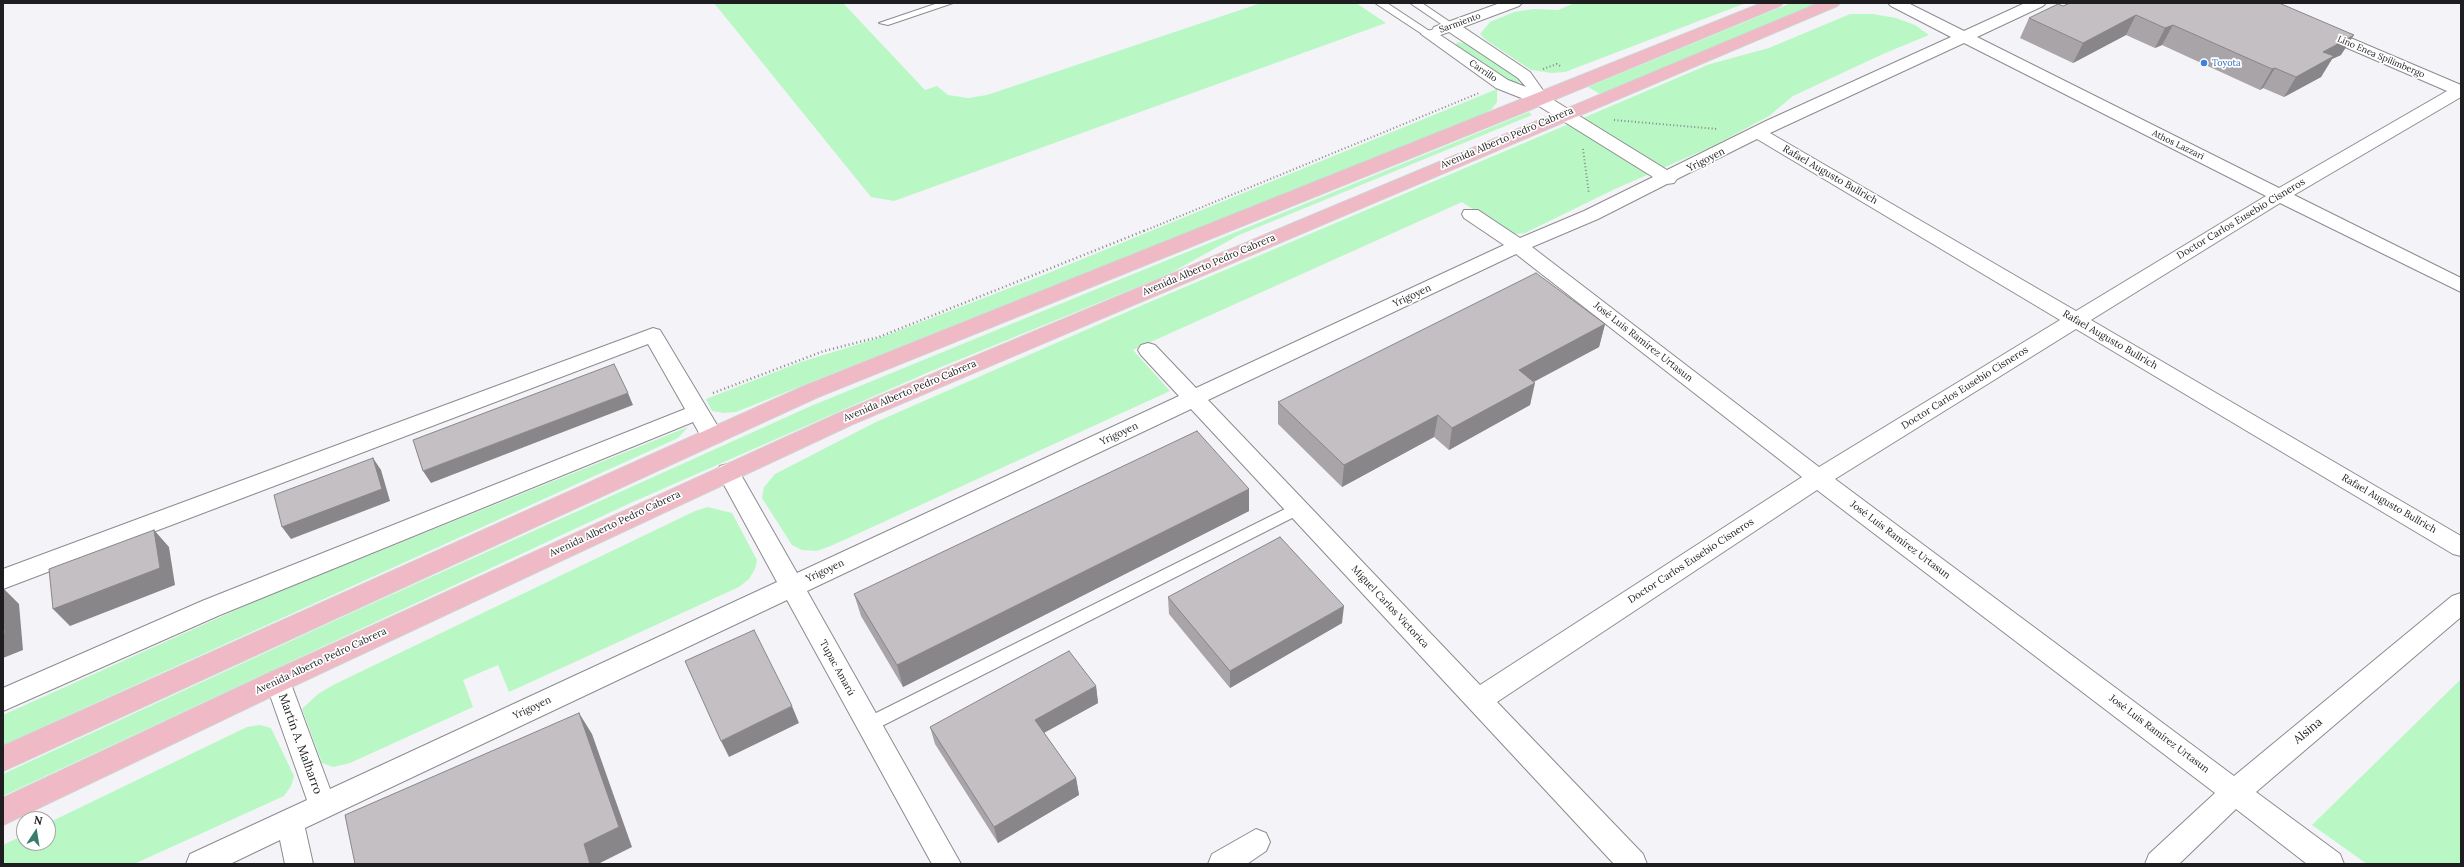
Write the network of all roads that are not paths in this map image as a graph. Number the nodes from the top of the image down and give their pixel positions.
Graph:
1 (930, 3) edge
2 (948, 3) edge
3 (1380, 3) edge
4 (1415, 3) edge
5 (1514, 3) edge
6 (1775, 3) edge
7 (1832, 3) edge
8 (1896, 3) edge
9 (2038, 3) edge
10 (2307, 25) edge
11 (1451, 26) junction
12 (1429, 34) junction
13 (1961, 36) junction
14 (2461, 91) edge
15 (1540, 99) junction
16 (1563, 115) junction
17 (1758, 133) junction
18 (1668, 179) junction
19 (2280, 195) junction
20 (1471, 214) dead end
21 (1518, 246) junction
22 (2461, 286) edge
23 (2076, 320) junction
24 (1148, 350) dead end
25 (1193, 399) junction
26 (695, 407) junction
27 (712, 436) junction
28 (728, 472) junction
29 (1818, 478) junction
30 (1297, 509) junction
31 (2461, 547) edge
32 (3, 580) edge
33 (792, 586) junction
34 (2461, 602) edge
35 (278, 681) junction
36 (3, 700) edge
37 (1478, 700) junction
38 (868, 725) junction
39 (3, 759) edge
40 (2235, 792) junction
41 (323, 807) junction
42 (3, 812) edge
43 (290, 822) junction
44 (1256, 842) dead end
45 (200, 864) edge
46 (298, 864) edge
47 (947, 864) edge
48 (1222, 864) edge
49 (1632, 864) edge
50 (2159, 864) edge
51 (2330, 864) edge

1 - 2 lane
3 - 12 lane
4 - 11 lane
5 - 11 street, Sarmiento
6 - 15 main road
7 - 16 main road, Avenida Alberto Pedro Cabrera
8 - 13 street, Athos Lazzari
9 - 13 street, Yrigoyen
10 - 14 street, Lino Enea Spilimbergo
11 - 12 street, Sarmiento
11 - 15 street, Carrillo
12 - 15 street, Carrillo
13 - 17 street, Yrigoyen
13 - 19 street, Athos Lazzari
14 - 19 street, Doctor Carlos Eusebio Cisneros
15 - 16 street, Carrillo
15 - 27 main road
16 - 18 street, Carrillo
16 - 28 main road, Avenida Alberto Pedro Cabrera
17 - 18 street, Yrigoyen
17 - 23 street, Rafael Augusto Bullrich
18 - 21 street, Yrigoyen
19 - 22 street, Athos Lazzari
19 - 23 street, Doctor Carlos Eusebio Cisneros
20 - 21 street, José Luis Ramírez Urtasun
21 - 25 street, Yrigoyen
21 - 29 street, José Luis Ramírez Urtasun
23 - 29 street, Doctor Carlos Eusebio Cisneros
23 - 31 street, Rafael Augusto Bullrich
24 - 25 street, Miguel Carlos Victorica
25 - 30 street, Miguel Carlos Victorica
25 - 33 street, Yrigoyen
26 - 27 street
26 - 32 street
26 - 36 street
27 - 39 main road
28 - 33 street, Tupac Amarú
28 - 35 main road, Avenida Alberto Pedro Cabrera
29 - 37 street, Doctor Carlos Eusebio Cisneros
29 - 40 street, José Luis Ramírez Urtasun
30 - 37 street, Miguel Carlos Victorica
30 - 38 lane
33 - 38 street, Tupac Amarú
33 - 41 street, Yrigoyen
34 - 40 street, Alsina
35 - 41 street, Martín A. Malharro
35 - 42 main road, Avenida Alberto Pedro Cabrera
37 - 49 street, Miguel Carlos Victorica
38 - 47 street, Tupac Amarú
40 - 50 street, Alsina
40 - 51 street, José Luis Ramírez Urtasun
41 - 43 street, Yrigoyen
43 - 45 street, Yrigoyen
43 - 46 street
44 - 48 street

